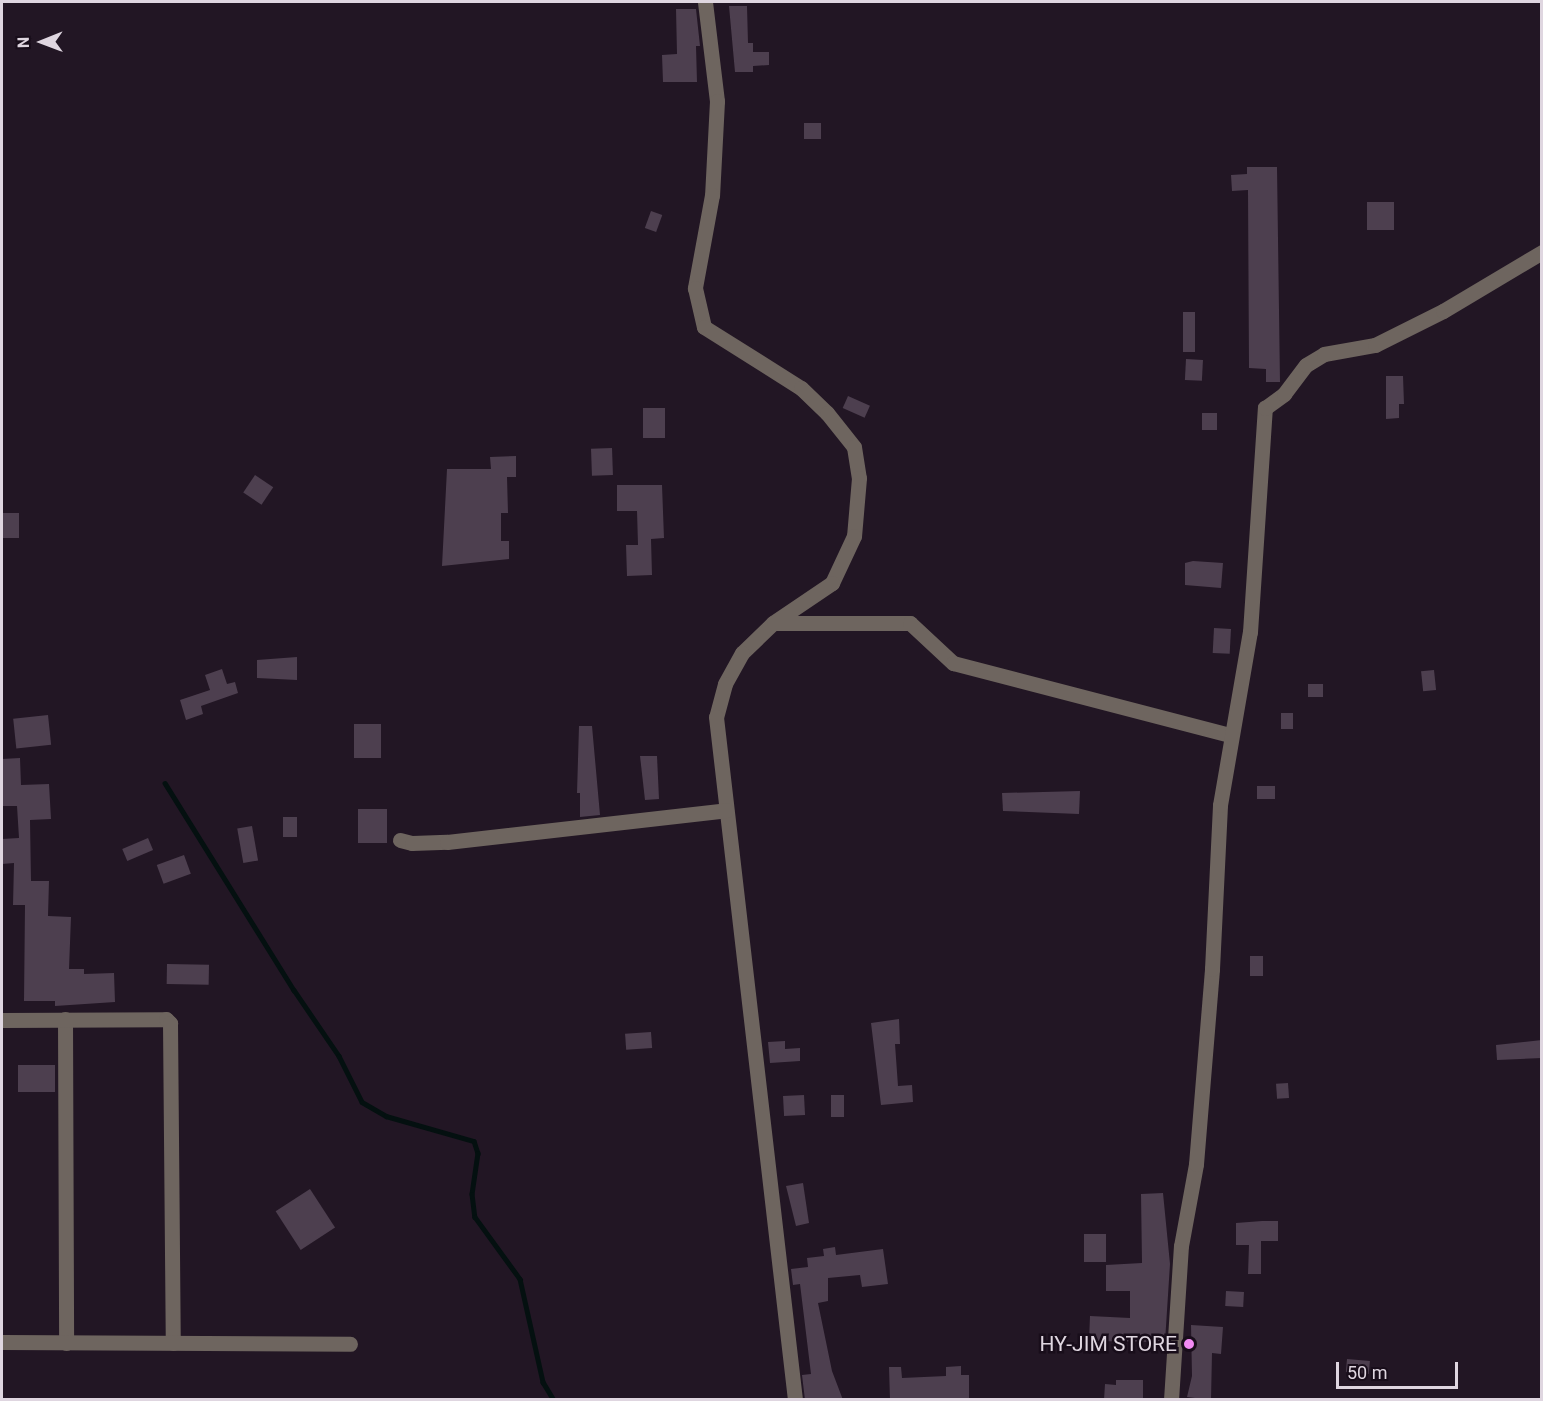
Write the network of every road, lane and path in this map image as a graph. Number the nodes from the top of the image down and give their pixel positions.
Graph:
1 (705, 2) edge
2 (1542, 252) edge
3 (773, 623) junction
4 (1229, 735) junction
5 (726, 810) junction
6 (400, 840) dead end
7 (66, 1019) junction
8 (2, 1020) edge
9 (2, 1342) edge
10 (66, 1343) junction
11 (173, 1343) junction
12 (350, 1344) dead end
13 (795, 1400) edge
14 (1171, 1400) edge

1 - 3 street
2 - 4 street
3 - 4 street
3 - 5 street
4 - 14 street
5 - 6 street
5 - 13 street
7 - 8 street
7 - 10 street
7 - 11 street
9 - 10 street
10 - 11 street
11 - 12 street

